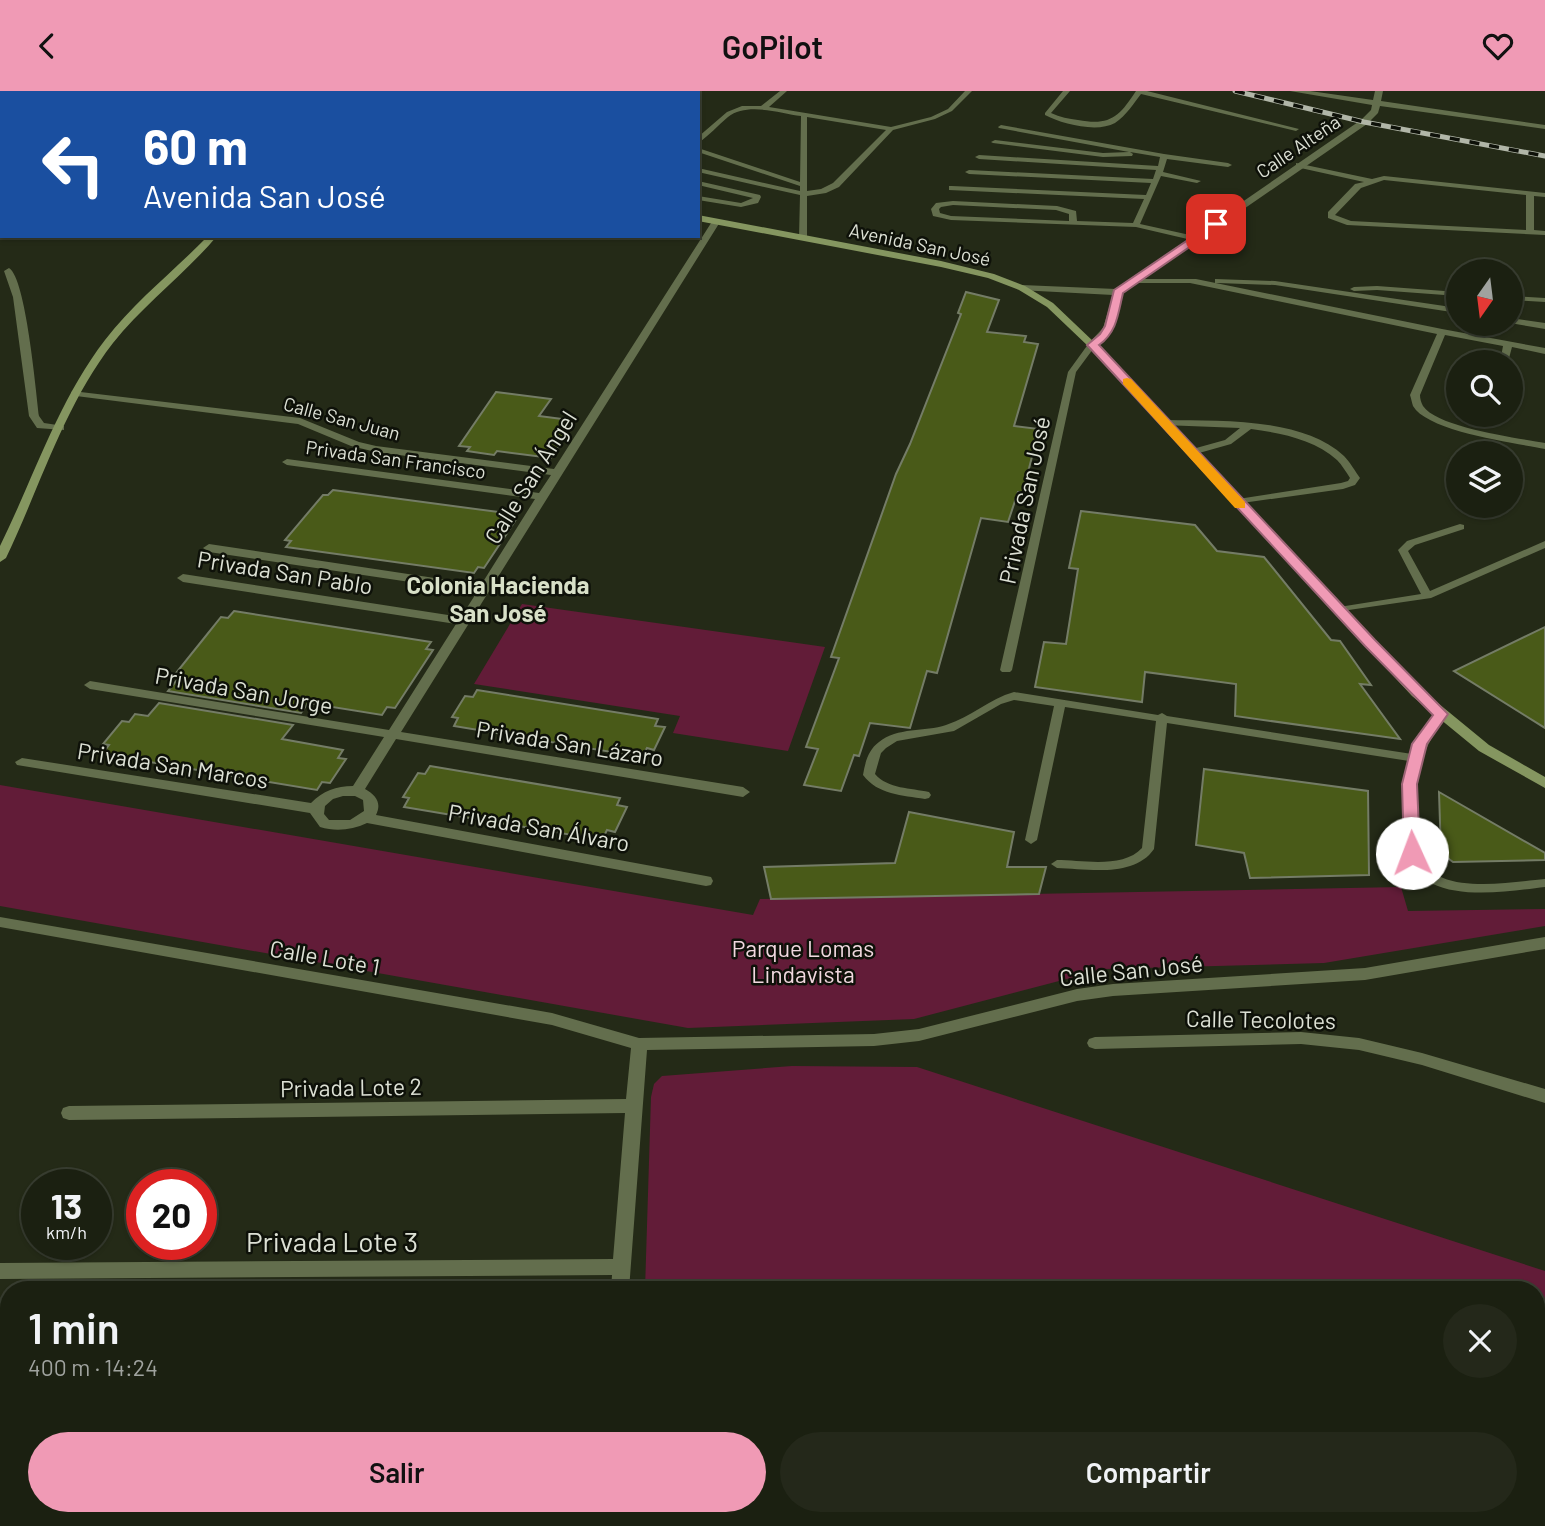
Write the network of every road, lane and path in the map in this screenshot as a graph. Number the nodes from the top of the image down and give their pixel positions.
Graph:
1 (783, 91) edge
2 (969, 91) edge
3 (1067, 91) edge
4 (1140, 91) edge
5 (1294, 91) edge
6 (1379, 91) edge
7 (1375, 103) junction
8 (763, 109) junction
9 (804, 115) junction
10 (1001, 127) dead end
11 (1545, 127) edge
12 (891, 129) junction
13 (1296, 129) dead end
14 (700, 139) edge
15 (995, 142) dead end
16 (700, 151) edge
17 (1147, 153) junction
18 (1164, 156) junction
19 (979, 157) dead end
20 (1228, 165) dead end
21 (1299, 165) junction
22 (700, 170) edge
23 (969, 172) dead end
24 (1159, 174) junction
25 (1197, 181) dead end
26 (1369, 181) junction
27 (700, 183) edge
28 (951, 188) dead end
29 (803, 190) junction
30 (1531, 194) junction
31 (1545, 195) edge
32 (1149, 197) junction
33 (700, 198) edge
34 (700, 220) edge
35 (716, 222) junction
36 (1073, 223) junction
37 (1136, 225) junction
38 (1530, 232) junction
39 (1545, 233) edge
40 (211, 238) edge
41 (803, 238) junction
42 (1196, 239) junction
43 (9, 271) dead end
44 (1137, 281) junction
45 (1190, 281) junction
46 (1023, 288) junction
47 (1118, 292) junction
48 (1344, 292) junction
49 (1446, 293) edge
50 (1523, 298) edge
51 (1545, 300) edge
52 (1446, 309) edge
53 (1523, 322) edge
54 (1545, 326) edge
55 (1442, 332) junction
56 (1092, 345) junction
57 (1508, 345) junction
58 (1507, 350) edge
59 (1545, 351) edge
60 (76, 393) junction
61 (1166, 423) junction
62 (1248, 427) junction
63 (60, 428) junction
64 (1545, 446) edge
65 (1192, 452) junction
66 (287, 462) dead end
67 (557, 473) junction
68 (542, 497) junction
69 (1238, 502) junction
70 (1460, 527) dead end
71 (1545, 544) edge
72 (209, 548) dead end
73 (0, 558) edge
74 (183, 577) dead end
75 (484, 589) junction
76 (1427, 596) junction
77 (1339, 610) junction
78 (464, 621) junction
79 (1006, 670) dead end
80 (90, 685) dead end
81 (1060, 702) junction
82 (1441, 714) junction
83 (1162, 717) junction
84 (391, 736) junction
85 (1416, 758) junction
86 (22, 762) dead end
87 (1545, 783) edge
88 (357, 791) junction
89 (743, 792) dead end
90 (925, 795) dead end
91 (317, 809) junction
92 (365, 818) junction
93 (1031, 840) dead end
94 (1057, 864) dead end
95 (706, 881) dead end
96 (1545, 883) edge
97 (0, 922) edge
98 (1545, 943) edge
99 (1095, 1043) dead end
100 (639, 1044) junction
101 (1545, 1096) edge
102 (635, 1106) junction
103 (69, 1113) dead end
104 (621, 1267) junction
105 (0, 1271) edge
106 (620, 1281) edge

1 - 8 lane
2 - 12 lane
3 - 4 lane
4 - 13 lane
5 - 7 street
6 - 7 street, Calle Alteña
7 - 11 street
7 - 21 street, Calle Alteña
8 - 9 lane
8 - 14 lane
9 - 12 lane
9 - 29 lane
10 - 17 lane
12 - 29 lane
15 - 17 lane
16 - 29 lane
17 - 18 lane
18 - 20 lane
18 - 24 lane
19 - 24 lane
21 - 26 lane
21 - 42 street, Calle Alteña
22 - 29 lane
23 - 24 lane
24 - 25 lane
24 - 32 lane
26 - 30 lane
26 - 38 lane
27 - 33 lane
28 - 32 lane
29 - 41 lane
30 - 31 lane
30 - 38 lane
32 - 37 lane
34 - 35 main road, Avenida San José
35 - 41 main road, Avenida San José
35 - 67 street, Calle San Ángel
36 - 36 lane
36 - 37 lane
37 - 42 lane
38 - 39 lane
40 - 60 main road
41 - 46 main road, Avenida San José
42 - 44 street, Calle Alteña
43 - 63 street
44 - 45 lane
44 - 47 street, Calle Alteña
45 - 48 lane
45 - 55 lane
46 - 47 street
46 - 56 main road, Avenida San José
47 - 56 street
48 - 49 lane
48 - 52 lane
50 - 51 lane
53 - 54 lane
55 - 57 lane
55 - 64 lane
56 - 61 main road, Avenida San José
56 - 79 lane, Privada San José
57 - 58 lane
57 - 59 lane
60 - 63 main road
60 - 67 street, Calle San Juan
61 - 62 lane
61 - 65 main road, Avenida San José
62 - 65 lane
62 - 69 lane
63 - 73 main road
65 - 69 main road, Avenida San José
66 - 68 street, Privada San Francisco
67 - 68 street, Calle San Ángel
68 - 75 street, Calle San Ángel
69 - 77 main road, Avenida San José
70 - 76 lane
71 - 76 lane
72 - 75 street
74 - 78 street, Privada San Pablo
75 - 78 street, Calle San Ángel
76 - 77 lane
77 - 82 main road, Avenida San José
78 - 84 street, Calle San Ángel
80 - 84 street, Privada San Jorge
81 - 83 lane
81 - 90 lane
81 - 93 lane
82 - 85 lane
82 - 87 main road, Avenida San José
83 - 85 lane
83 - 94 lane
84 - 88 street, Calle San Ángel
84 - 89 street, Privada San Lázaro
85 - 96 lane
86 - 91 street, Privada San Marcos
88 - 91 street
88 - 92 street
91 - 92 street
92 - 95 street, Privada San Álvaro
97 - 100 street, Calle Lote 1
98 - 100 street, Calle San José
99 - 101 street, Calle Tecolotes
100 - 102 street
102 - 103 street, Privada Lote 2
102 - 104 street
104 - 105 street, Privada Lote 3
104 - 106 street

